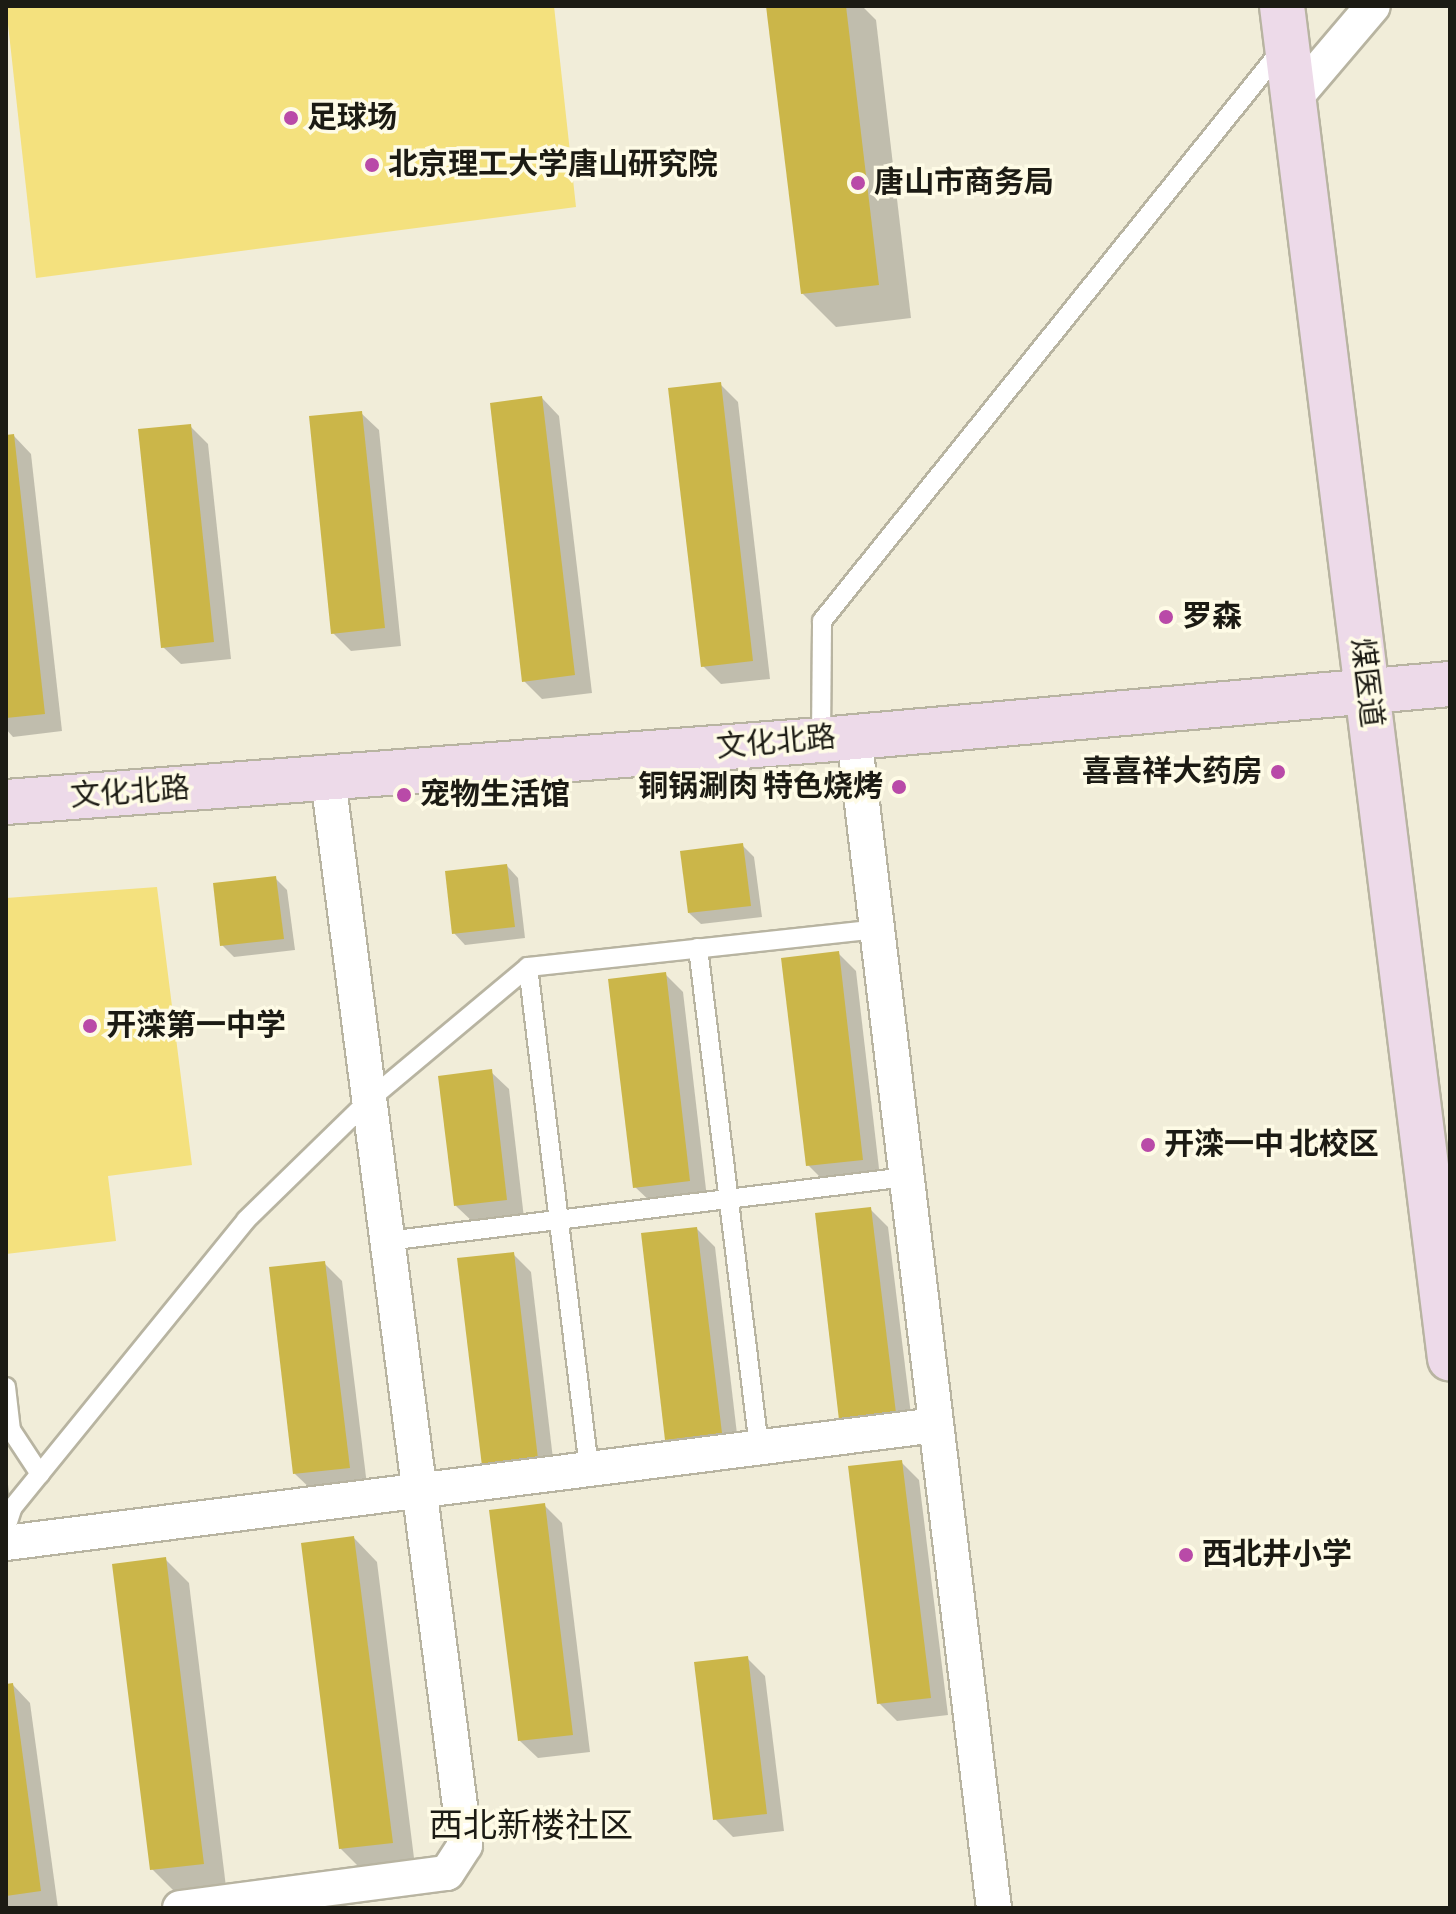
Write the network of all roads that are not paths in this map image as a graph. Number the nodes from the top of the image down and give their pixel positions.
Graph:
1 (1373, 6) edge
2 (1284, 25) edge
3 (1293, 100) junction
4 (1450, 684) edge
5 (1368, 692) junction
6 (838, 738) junction
7 (328, 779) junction
8 (6, 802) edge
9 (875, 929) junction
10 (698, 948) junction
11 (528, 967) junction
12 (369, 1100) junction
13 (906, 1177) junction
14 (1439, 1186) edge
15 (729, 1199) junction
16 (559, 1220) junction
17 (387, 1241) junction
18 (1450, 1359) edge
19 (6, 1387) edge
20 (936, 1425) junction
21 (759, 1447) junction
22 (589, 1468) junction
23 (40, 1474) junction
24 (419, 1489) junction
25 (10, 1507) edge
26 (6, 1528) edge
27 (6, 1543) edge
28 (180, 1908) edge
29 (994, 1908) edge

1 - 3 street
2 - 3 street, 煤医道
2 - 6 lane
3 - 5 street, 煤医道
4 - 5 street, 文化北路
5 - 6 street, 文化北路
5 - 14 street, 煤医道
6 - 7 street, 文化北路
6 - 9 street
7 - 8 street, 文化北路
7 - 12 street
9 - 10 lane
9 - 13 street
10 - 11 lane
10 - 15 lane
11 - 12 lane
11 - 16 lane
12 - 17 street
12 - 23 lane
13 - 15 lane
13 - 20 street
14 - 18 street, 煤医道
15 - 16 lane
15 - 21 lane
16 - 17 lane
16 - 22 lane
17 - 24 street
19 - 23 lane
20 - 21 street
20 - 29 street
21 - 22 street
22 - 24 street
23 - 25 lane
24 - 27 street
24 - 28 street
25 - 26 lane

